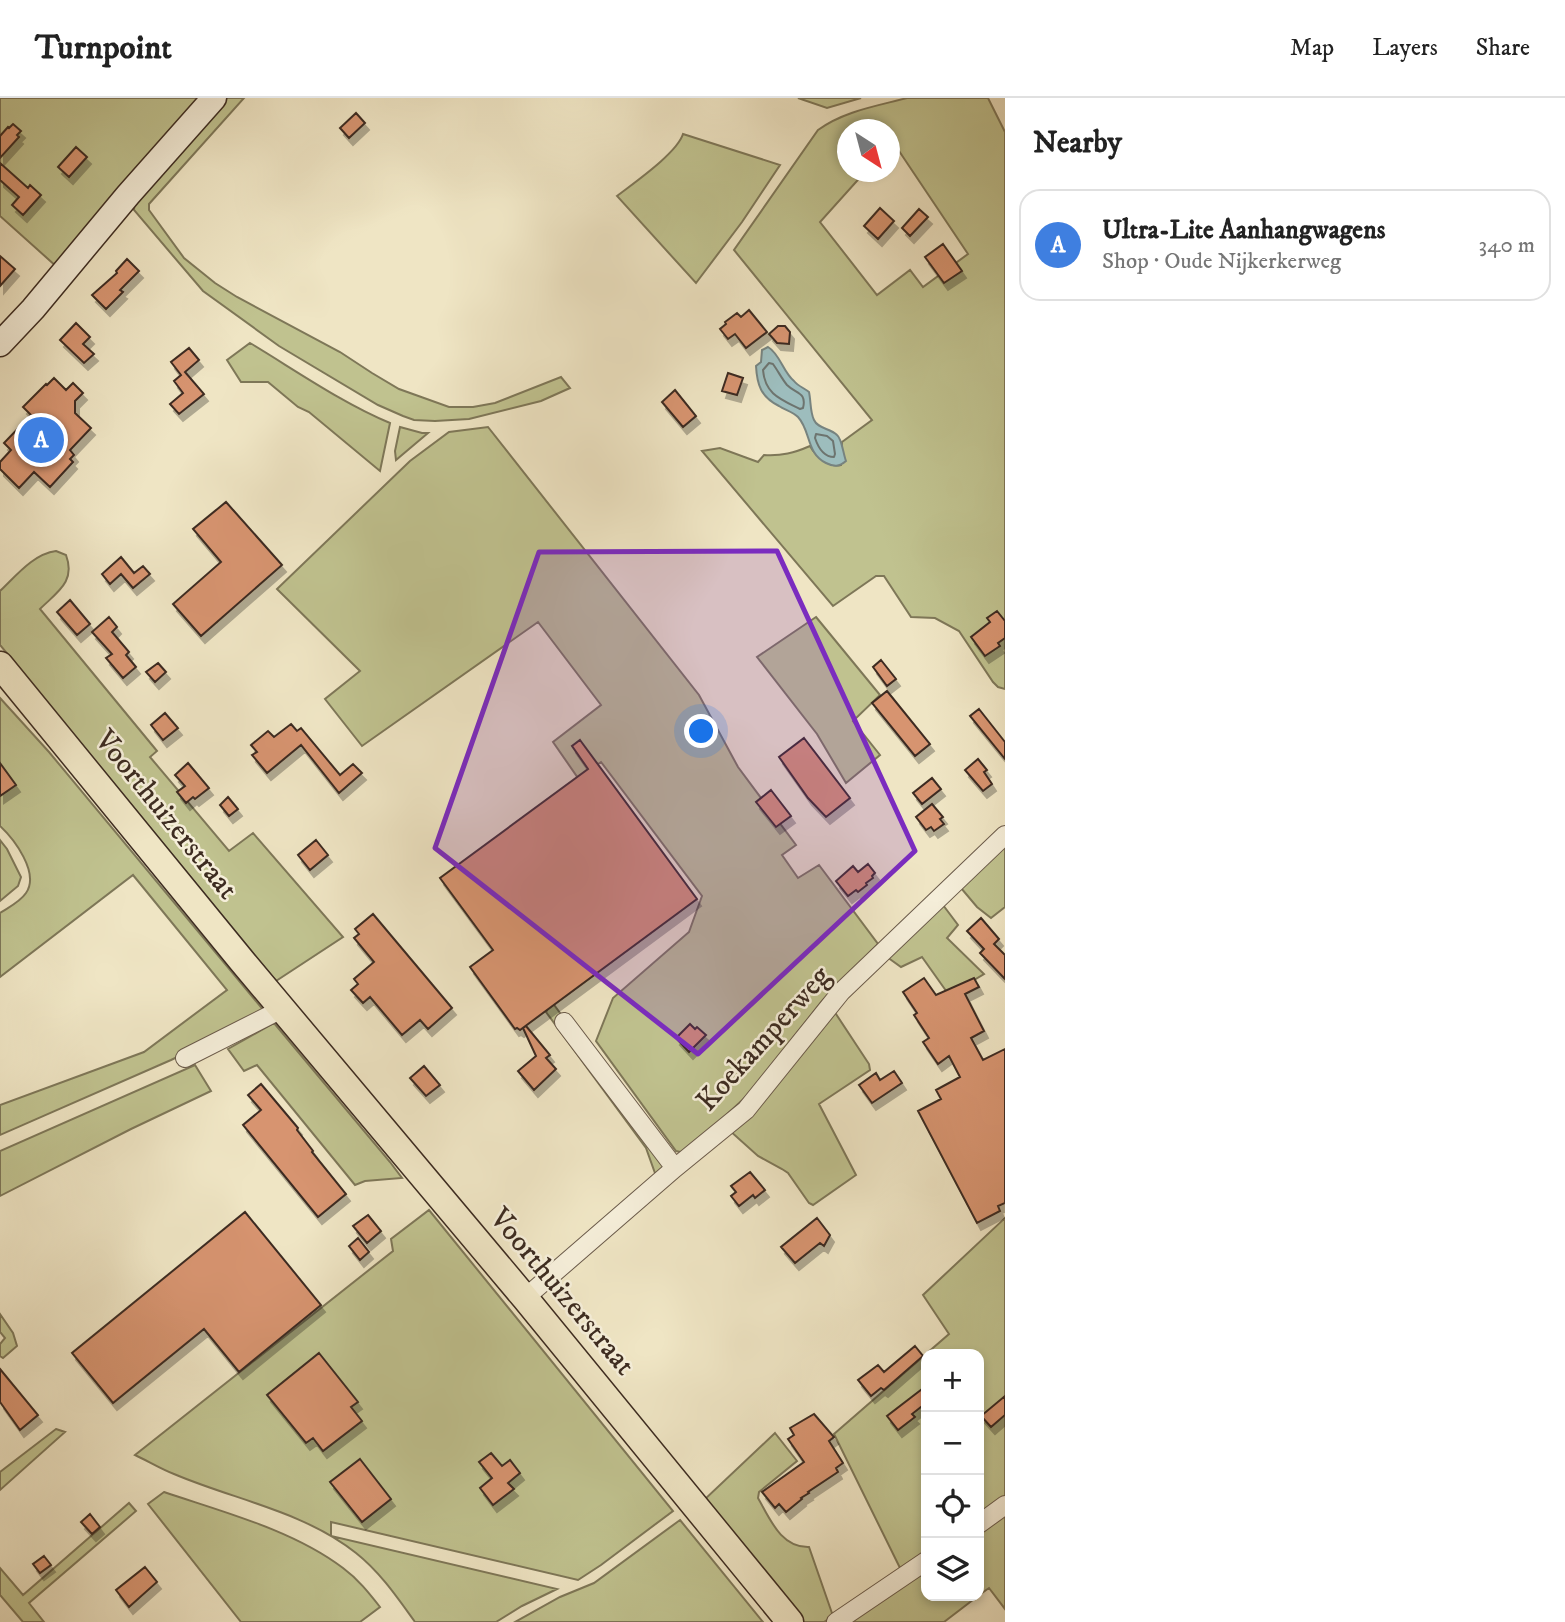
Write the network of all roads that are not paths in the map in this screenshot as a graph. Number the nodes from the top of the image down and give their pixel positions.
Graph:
1 (214, 98) edge
2 (0, 344) edge
3 (0, 665) edge
4 (1005, 835) edge
5 (281, 1007) junction
6 (564, 1022) dead end
7 (185, 1058) dead end
8 (675, 1168) junction
9 (525, 1298) junction
10 (1005, 1505) edge
11 (984, 1520) edge
12 (921, 1564) edge
13 (790, 1622) edge
14 (836, 1622) edge

1 - 2 street
3 - 5 main road, Voorthuizerstraat
4 - 8 street, Koekamperweg
5 - 7 street
5 - 9 main road, Voorthuizerstraat
6 - 8 street
8 - 9 street, Koekamperweg
9 - 13 main road, Voorthuizerstraat
10 - 11 street
12 - 14 street

